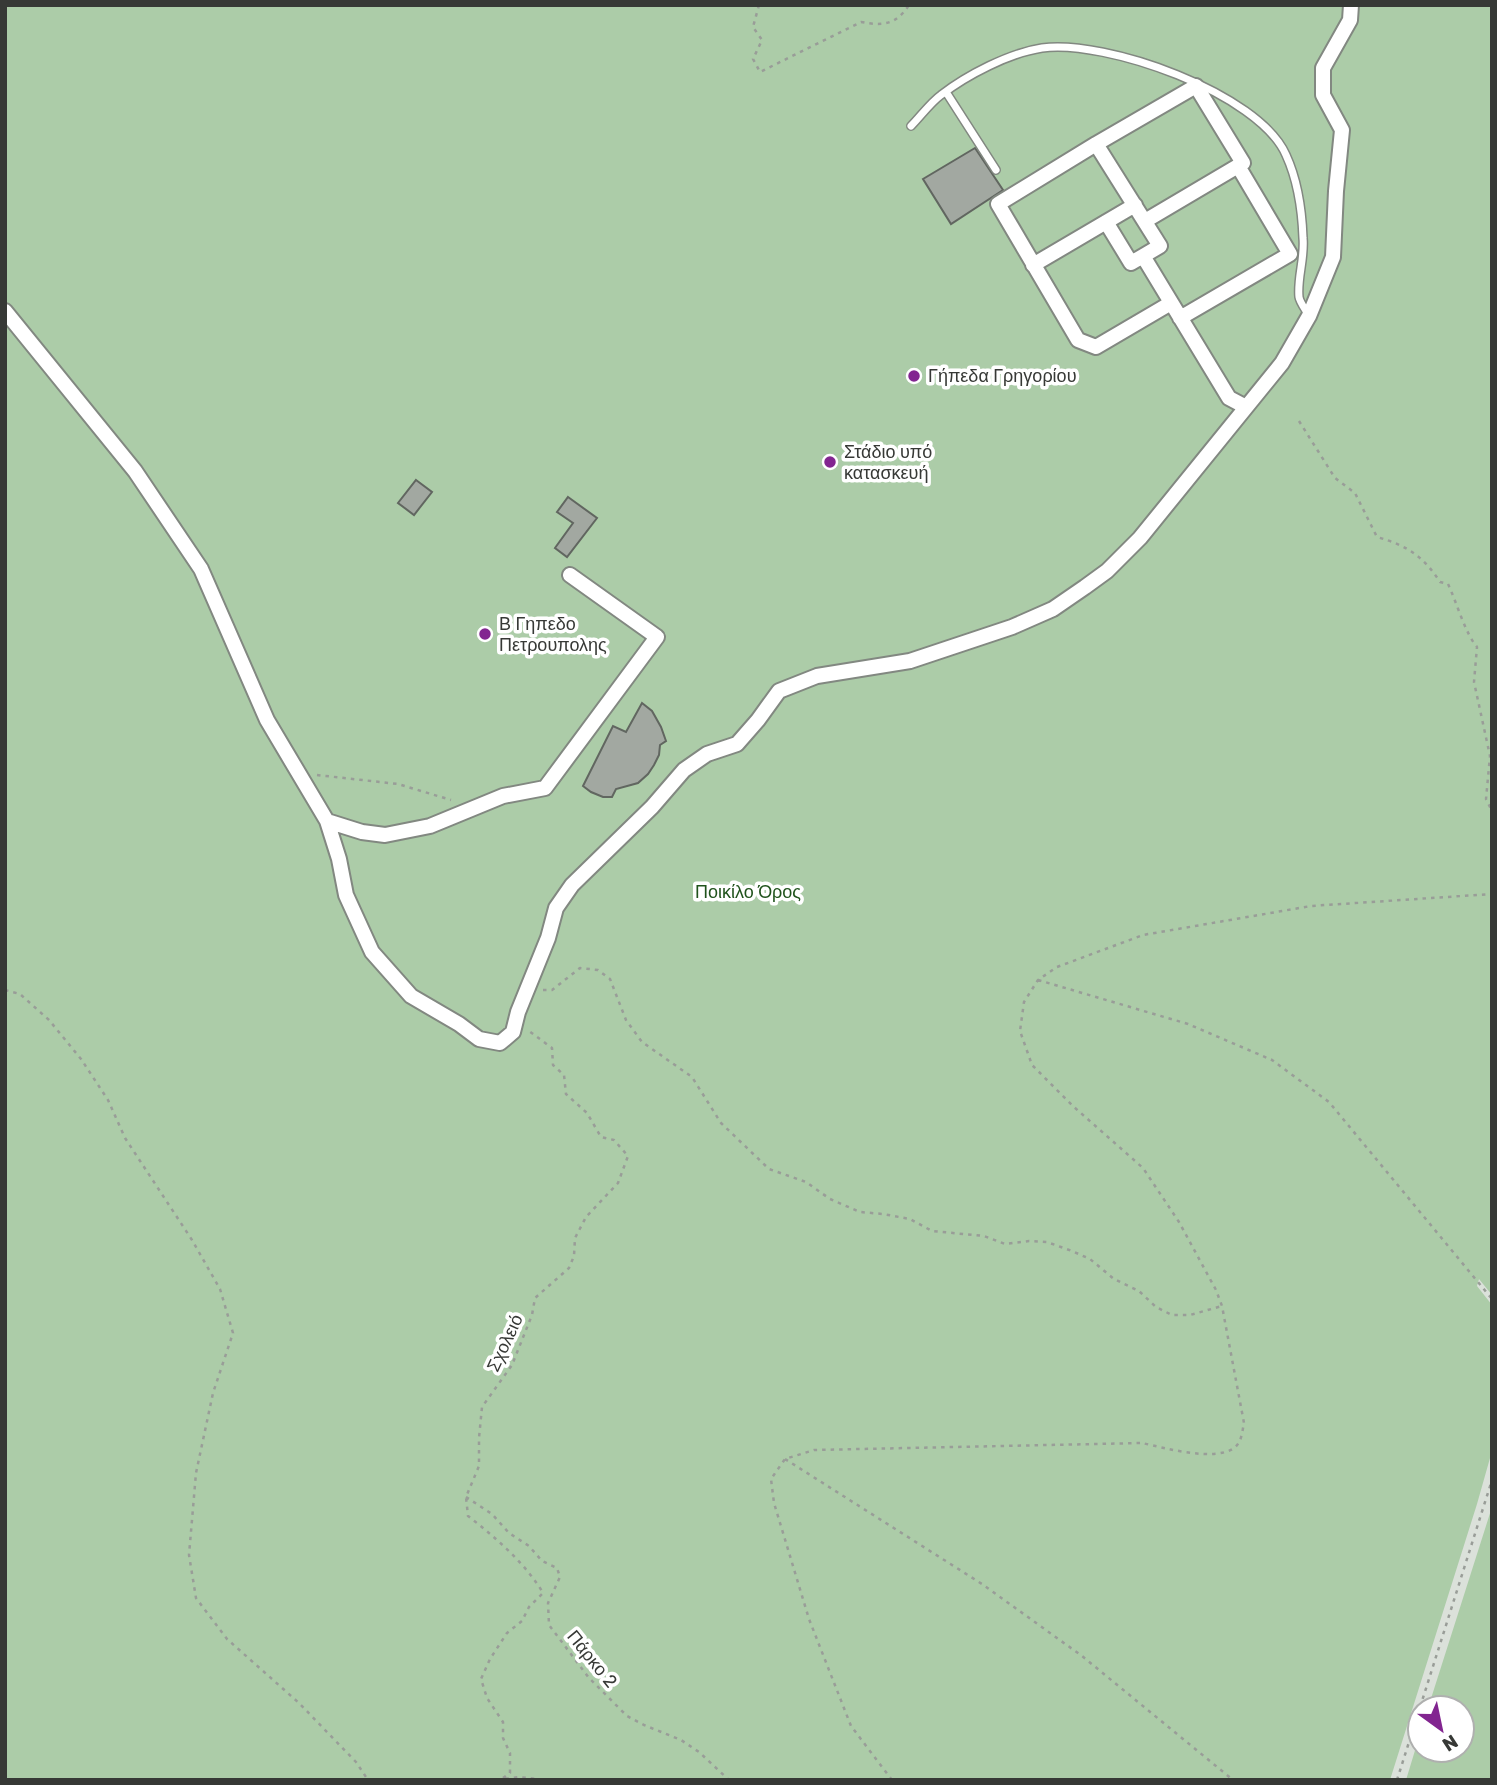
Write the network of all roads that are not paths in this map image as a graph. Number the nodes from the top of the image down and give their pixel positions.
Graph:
1 (1352, 5) edge
2 (946, 92) junction
3 (911, 126) dead end
4 (1096, 144) junction
5 (1238, 166) junction
6 (996, 170) dead end
7 (1135, 205) junction
8 (1145, 221) junction
9 (1106, 222) junction
10 (1143, 256) junction
11 (1033, 265) junction
12 (1171, 303) junction
13 (5, 311) edge
14 (1309, 317) junction
15 (1180, 318) junction
16 (1246, 407) junction
17 (570, 575) dead end
18 (327, 821) junction

1 - 14 street
2 - 3 lane
2 - 6 lane
2 - 14 lane
4 - 5 street
4 - 7 street
4 - 11 street
5 - 8 street
5 - 15 street
7 - 8 street
7 - 9 street
8 - 10 street
9 - 10 street
9 - 11 street
10 - 12 street
11 - 12 street
12 - 15 street
13 - 18 street
14 - 16 street
15 - 16 street
16 - 18 street
17 - 18 street

